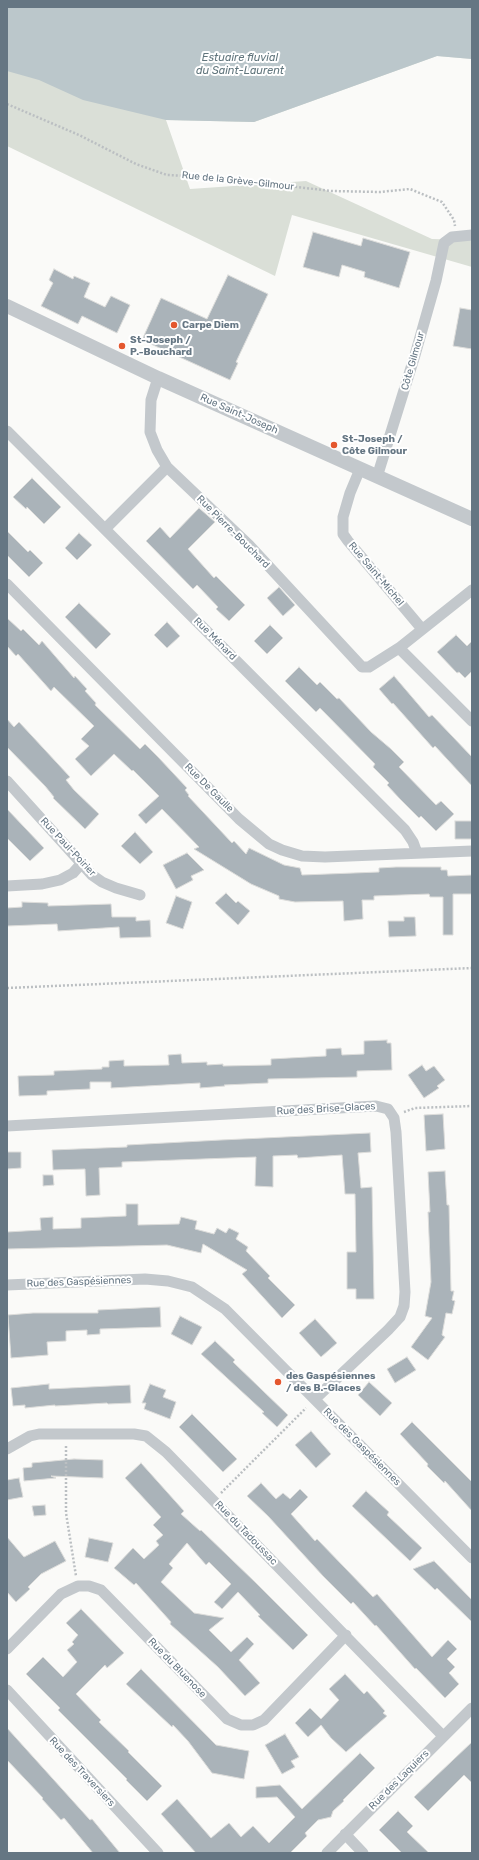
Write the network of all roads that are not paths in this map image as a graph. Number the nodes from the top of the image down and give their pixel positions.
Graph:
1 (472, 235) edge
2 (7, 306) edge
3 (158, 378) junction
4 (7, 431) edge
5 (167, 467) junction
6 (360, 469) junction
7 (377, 477) junction
8 (472, 519) edge
9 (105, 529) junction
10 (7, 584) edge
11 (472, 590) edge
12 (422, 629) junction
13 (399, 648) junction
14 (472, 720) edge
15 (7, 781) edge
16 (472, 851) edge
17 (417, 852) junction
18 (82, 863) junction
19 (7, 886) edge
20 (140, 895) dead end
21 (7, 1126) edge
22 (7, 1285) edge
23 (315, 1399) junction
24 (7, 1449) edge
25 (472, 1558) edge
26 (346, 1636) junction
27 (7, 1649) edge
28 (7, 1690) edge
29 (472, 1708) edge
30 (443, 1736) junction
31 (345, 1834) junction
32 (158, 1853) edge
33 (327, 1853) edge
34 (363, 1853) edge

1 - 7 street, Côte Gilmour
2 - 3 street, Rue Saint-Joseph
3 - 5 street, Rue Pierre-Bouchard
3 - 6 street, Rue Saint-Joseph
4 - 9 street, Rue Ménard
5 - 9 street
5 - 13 street, Rue Pierre-Bouchard
6 - 7 street, Rue Saint-Joseph
6 - 12 street, Rue Saint-Michel
7 - 8 street, Rue Saint-Joseph
9 - 17 street, Rue Ménard
10 - 17 street, Rue De Gaulle
11 - 12 street
12 - 13 street
13 - 14 street
15 - 18 street, Rue Paul-Poirier
16 - 17 street, Rue De Gaulle
18 - 19 street
18 - 20 street, Rue Paul-Poirier
21 - 23 street, Rue des Brise-Glaces
22 - 23 street, Rue des Gaspésiennes
23 - 25 street, Rue des Gaspésiennes
24 - 26 street, Rue du Tadoussac
26 - 27 street, Rue du Bluenose
26 - 30 street, Rue du Tadoussac
28 - 32 street, Rue des Traversiers
29 - 30 street, Rue des Laquiers
30 - 31 street, Rue des Laquiers
31 - 33 street, Rue des Laquiers
31 - 34 street

